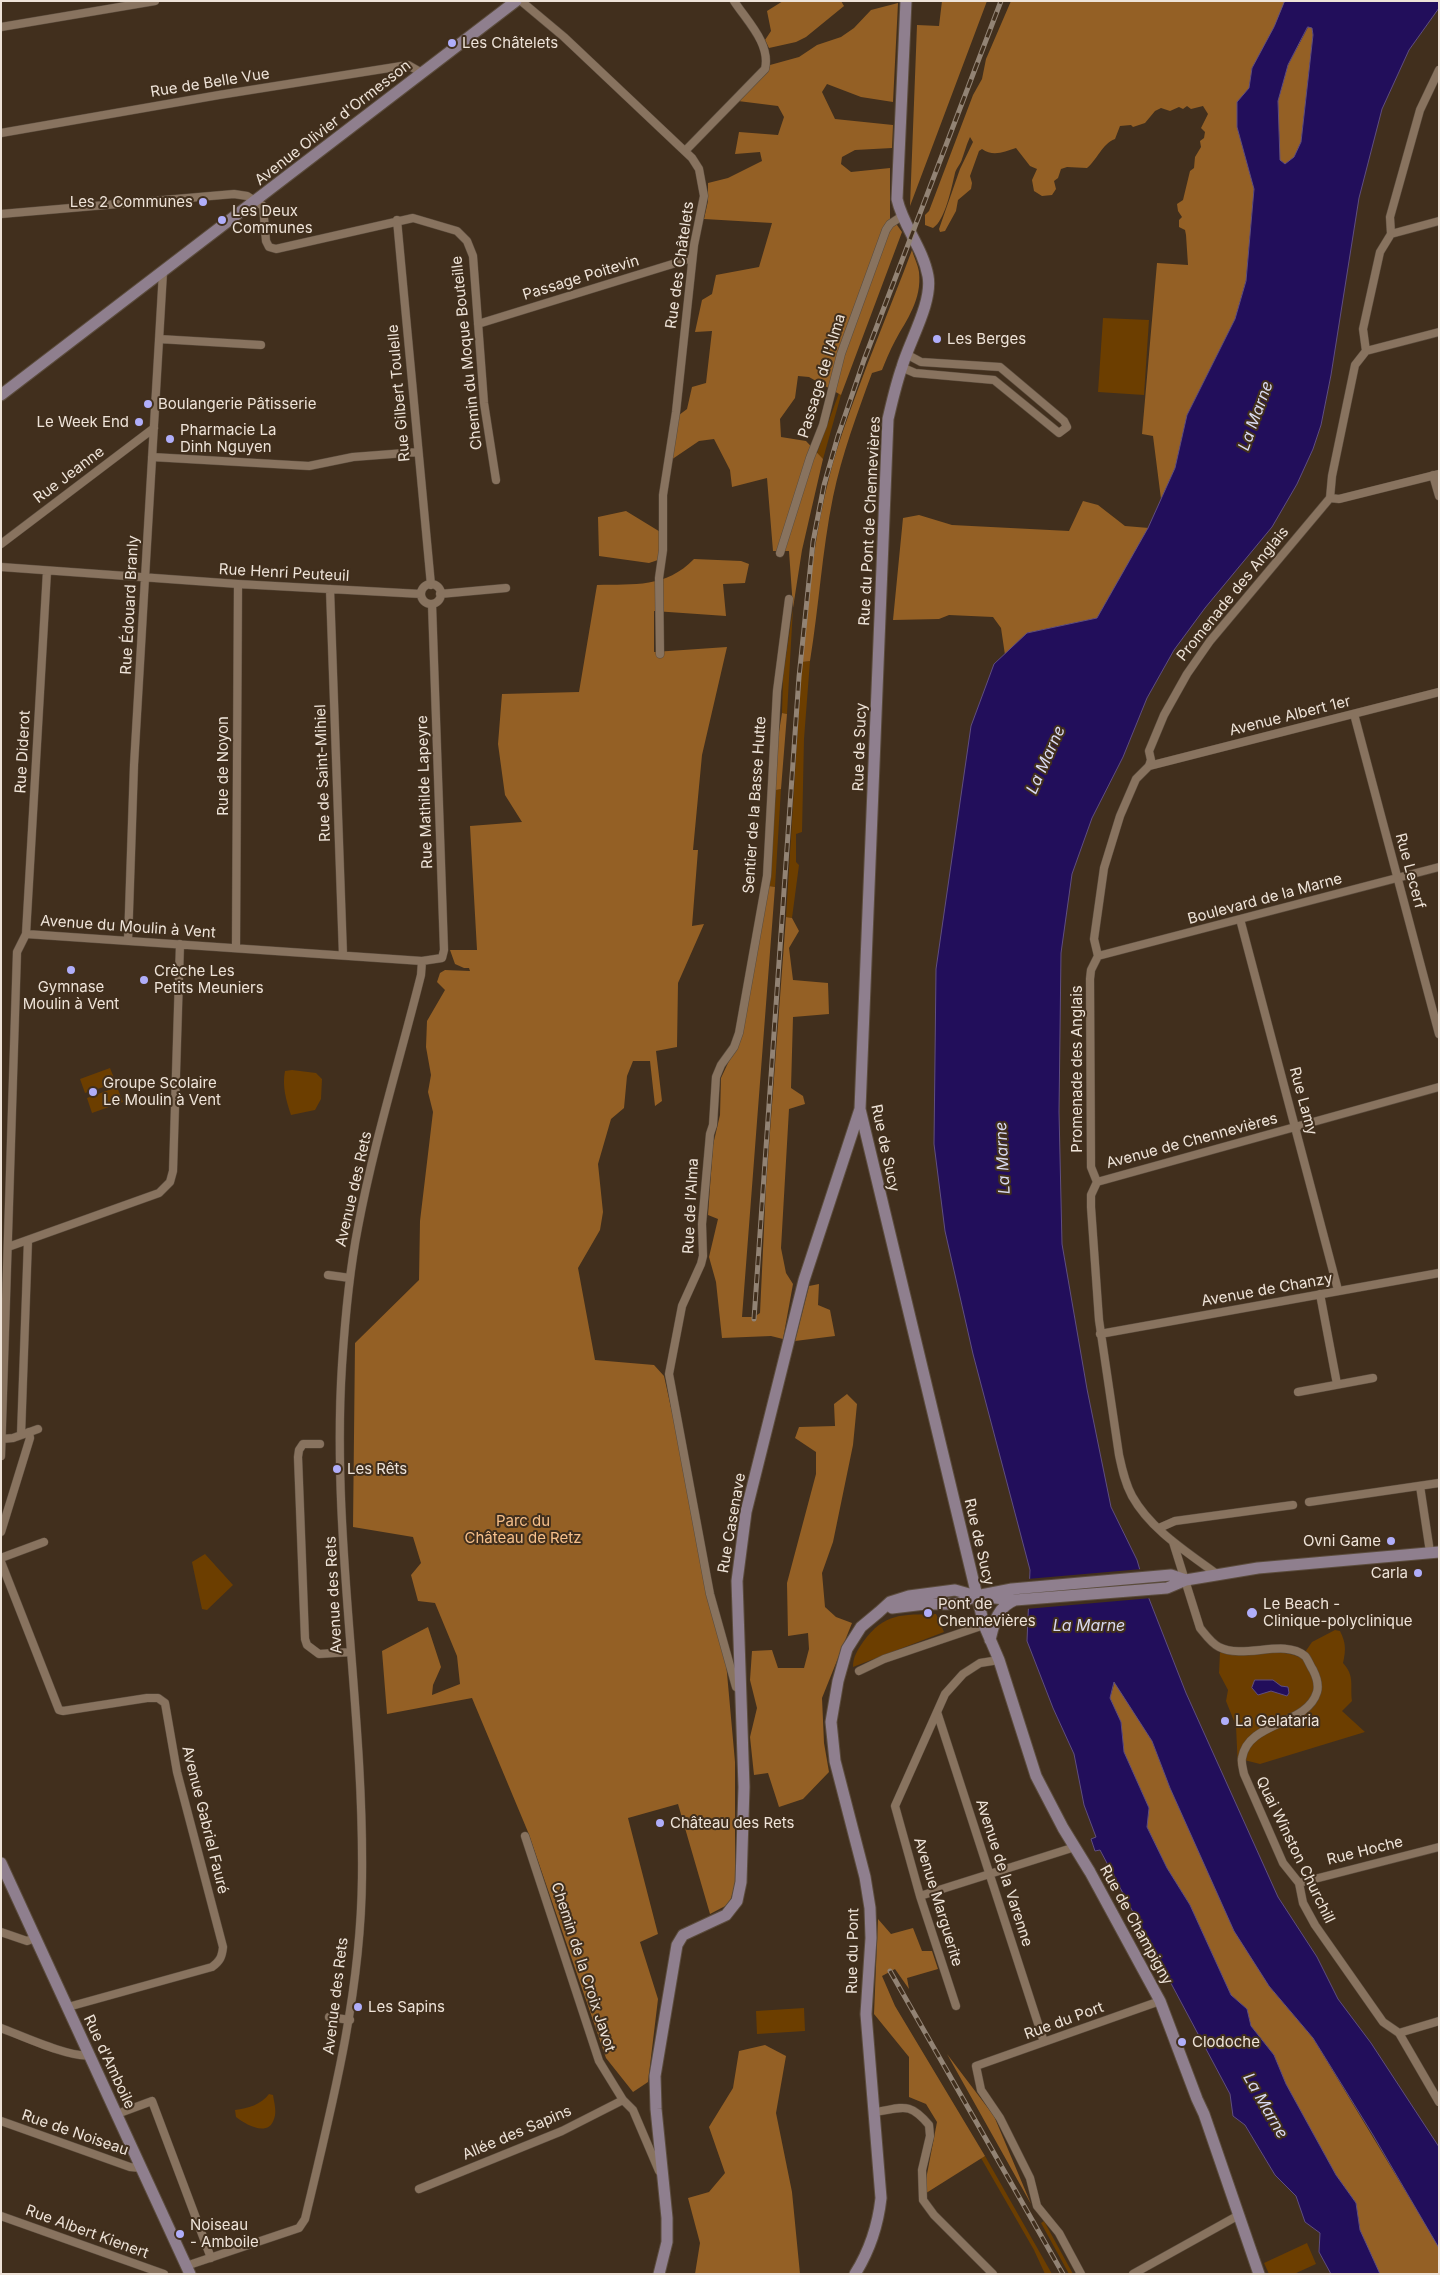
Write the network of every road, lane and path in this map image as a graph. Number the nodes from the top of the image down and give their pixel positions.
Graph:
1 (155, 1) edge
2 (516, 1) edge
3 (521, 1) edge
4 (734, 1) edge
5 (906, 1) edge
6 (1, 27) edge
7 (1439, 70) edge
8 (422, 73) junction
9 (1, 133) edge
10 (685, 151) junction
11 (257, 201) junction
12 (1, 214) edge
13 (902, 216) junction
14 (397, 220) junction
15 (1439, 221) edge
16 (1391, 234) junction
17 (692, 258) junction
18 (163, 272) junction
19 (478, 324) junction
20 (1439, 332) edge
21 (159, 339) junction
22 (261, 346) dead end
23 (1366, 351) junction
24 (906, 354) junction
25 (902, 367) junction
26 (1, 395) edge
27 (154, 428) junction
28 (418, 452) junction
29 (152, 457) junction
30 (1436, 475) edge
31 (496, 480) dead end
32 (1439, 496) edge
33 (1330, 498) junction
34 (1, 544) edge
35 (780, 553) dead end
36 (1, 567) edge
37 (47, 571) junction
38 (145, 578) junction
39 (238, 584) junction
40 (431, 585) junction
41 (506, 588) dead end
42 (330, 589) junction
43 (421, 594) junction
44 (440, 594) junction
45 (789, 599) dead end
46 (432, 604) junction
47 (660, 654) dead end
48 (1439, 692) edge
49 (877, 696) joint
50 (1354, 714) junction
51 (1149, 766) junction
52 (1439, 867) edge
53 (1398, 878) junction
54 (1240, 919) junction
55 (26, 934) junction
56 (128, 941) junction
57 (180, 944) junction
58 (236, 948) junction
59 (343, 956) junction
60 (1098, 956) junction
61 (422, 961) junction
62 (1439, 1034) edge
63 (1439, 1087) edge
64 (860, 1110) junction
65 (713, 1125) joint
66 (1295, 1127) junction
67 (1097, 1182) junction
68 (28, 1240) junction
69 (8, 1247) junction
70 (1439, 1273) edge
71 (328, 1275) dead end
72 (350, 1278) junction
73 (1338, 1290) junction
74 (1320, 1294) junction
75 (1100, 1334) junction
76 (1373, 1378) dead end
77 (1337, 1384) junction
78 (1298, 1392) dead end
79 (38, 1429) dead end
80 (25, 1434) junction
81 (2, 1439) edge
82 (320, 1444) dead end
83 (1, 1456) edge
84 (1439, 1483) edge
85 (1420, 1486) junction
86 (1309, 1502) dead end
87 (1293, 1505) dead end
88 (1159, 1528) junction
89 (1, 1532) edge
90 (44, 1542) dead end
91 (1173, 1542) junction
92 (1434, 1552) edge
93 (1, 1558) edge
94 (1, 1562) edge
95 (1218, 1575) junction
96 (1186, 1580) junction
97 (1014, 1595) junction
98 (976, 1596) junction
99 (984, 1625) junction
100 (990, 1640) junction
101 (351, 1652) junction
102 (999, 1660) junction
103 (859, 1671) dead end
104 (742, 1692) junction
105 (937, 1712) junction
106 (525, 1836) dead end
107 (1075, 1847) junction
108 (1439, 1847) edge
109 (1, 1863) edge
110 (989, 1874) junction
111 (1298, 1882) junction
112 (920, 1896) junction
113 (1, 1932) edge
114 (35, 1938) junction
115 (1160, 2001) junction
116 (956, 2006) dead end
117 (68, 2007) junction
118 (329, 2017) dead end
119 (350, 2020) junction
120 (1439, 2022) edge
121 (1, 2028) edge
122 (1400, 2033) junction
123 (1044, 2042) junction
124 (90, 2055) junction
125 (623, 2100) junction
126 (1439, 2102) edge
127 (875, 2112) junction
128 (117, 2114) junction
129 (1, 2121) edge
130 (141, 2168) junction
131 (664, 2182) junction
132 (419, 2188) dead end
133 (1239, 2215) junction
134 (1, 2216) edge
135 (211, 2258) junction
136 (188, 2272) edge
137 (164, 2274) edge
138 (659, 2274) edge
139 (855, 2274) edge
140 (993, 2274) edge
141 (1081, 2274) edge
142 (1133, 2274) edge
143 (1259, 2274) edge

1 - 6 street
2 - 8 main road, Avenue Olivier d'Ormesson
3 - 10 street, Rue des Châtelets
4 - 10 street
5 - 13 main road, Rue du Pont de Chennevières
7 - 16 street
8 - 9 street, Rue de Belle Vue
8 - 11 main road, Avenue Olivier d'Ormesson
10 - 17 street, Rue des Châtelets
11 - 12 street
11 - 14 street, Chemin du Moque Bouteille
11 - 18 main road, Avenue Olivier d'Ormesson
13 - 24 main road, Rue du Pont de Chennevières
13 - 35 street, Passage de l'Alma
14 - 19 street, Chemin du Moque Bouteille
14 - 28 street, Rue Gilbert Toulelle
15 - 16 street
16 - 23 street
17 - 19 street, Passage Poitevin
17 - 47 street, Rue des Châtelets
18 - 21 street, Rue Édouard Branly
18 - 26 main road, Avenue Olivier d'Ormesson
19 - 31 street, Chemin du Moque Bouteille
20 - 23 street
21 - 22 street
21 - 27 street, Rue Édouard Branly
23 - 33 street
24 - 25 main road, Rue du Pont de Chennevières
24 - 25 street
25 - 49 main road, Rue du Pont de Chennevières
27 - 29 street, Rue Édouard Branly
27 - 34 street, Rue Jeanne
28 - 29 street
28 - 40 street, Rue Gilbert Toulelle
29 - 38 street, Rue Édouard Branly
30 - 32 street
30 - 33 street
33 - 51 street, Promenade des Anglais
36 - 37 street, Rue Henri Peuteuil
37 - 38 street, Rue Henri Peuteuil
37 - 55 street, Rue Diderot
38 - 39 street, Rue Henri Peuteuil
38 - 56 street, Rue Édouard Branly
39 - 42 street, Rue Henri Peuteuil
39 - 58 street, Rue de Noyon
40 - 43 street
40 - 44 street
41 - 44 street
42 - 43 street, Rue Henri Peuteuil
42 - 59 street, Rue de Saint-Mihiel
43 - 46 street
44 - 46 street
45 - 65 street, Sentier de la Basse Hutte
46 - 61 street, Rue Mathilde Lapeyre
48 - 50 street, Avenue Albert 1er
49 - 64 main road, Rue de Sucy
50 - 51 street, Avenue Albert 1er
50 - 53 street, Rue Lecerf
51 - 60 street, Promenade des Anglais
52 - 53 street, Boulevard de la Marne
53 - 54 street, Boulevard de la Marne
53 - 62 street, Rue Lecerf
54 - 60 street, Boulevard de la Marne
54 - 66 street, Rue Lamy
55 - 56 street, Avenue du Moulin à Vent
55 - 69 street, Avenue du Moulin à Vent
56 - 57 street, Avenue du Moulin à Vent
57 - 58 street, Avenue du Moulin à Vent
57 - 68 street
58 - 59 street, Avenue du Moulin à Vent
59 - 61 street, Avenue du Moulin à Vent
60 - 67 street, Promenade des Anglais
61 - 72 street, Avenue des Rets
63 - 66 street, Avenue de Chennevières
64 - 98 main road, Rue de Sucy
64 - 104 main road, Rue Casenave
65 - 104 street, Rue de l'Alma
66 - 67 street, Avenue de Chennevières
66 - 73 street, Rue Lamy
67 - 75 street, Promenade des Anglais
68 - 69 street
68 - 80 street
69 - 81 street, Avenue du Moulin à Vent
70 - 73 street, Avenue de Chanzy
71 - 72 street
72 - 101 street, Avenue des Rets
73 - 74 street, Avenue de Chanzy
74 - 75 street, Avenue de Chanzy
74 - 77 street
75 - 88 street, Promenade des Anglais
76 - 77 street
77 - 78 street
79 - 80 street
80 - 81 street
80 - 89 street
81 - 83 street, Avenue du Moulin à Vent
82 - 101 street
84 - 85 street
85 - 86 street
85 - 92 street
87 - 88 street
88 - 91 street, Promenade des Anglais
90 - 93 street
91 - 95 street, Promenade des Anglais
91 - 96 street, Promenade des Anglais
92 - 95 main road
94 - 117 street, Avenue Gabriel Fauré
95 - 96 main road
96 - 97 main road
96 - 97 main road
96 - 111 street, Quai Winston Churchill
97 - 98 main road, Rue du Pont
97 - 100 main road
98 - 99 main road, Rue de Champigny
98 - 127 main road, Rue du Pont
99 - 100 main road, Rue de Champigny
99 - 103 street
100 - 102 main road, Rue de Champigny
101 - 119 street, Avenue des Rets
102 - 105 street
102 - 107 main road, Rue de Champigny
104 - 131 main road, Rue Casenave
105 - 110 street, Avenue de la Varenne
105 - 112 street, Avenue Marguerite
106 - 125 street, Chemin de la Croix Javot
107 - 110 street
107 - 115 main road, Rue de Champigny
108 - 111 street, Rue Hoche
109 - 114 main road, Rue d'Amboile
110 - 112 street
110 - 123 street, Avenue de la Varenne
111 - 122 street, Quai Winston Churchill
112 - 116 street, Avenue Marguerite
113 - 114 street
114 - 117 main road, Rue d'Amboile
115 - 123 street, Rue du Port
115 - 133 main road, Rue de Champigny
117 - 124 main road, Rue d'Amboile
118 - 119 street
119 - 135 street, Avenue des Rets
120 - 122 street
121 - 124 street
122 - 126 street, Quai Winston Churchill
123 - 141 street, Rue du Port
124 - 128 main road, Rue d'Amboile
125 - 131 street, Chemin de la Croix Javot
125 - 132 street, Allée des Sapins
127 - 139 main road, Rue du Pont
127 - 140 street
128 - 130 main road, Rue d'Amboile
128 - 135 street
129 - 130 street, Rue de Noiseau
130 - 136 main road, Rue d'Amboile
131 - 138 main road
133 - 142 street
133 - 143 main road, Rue de Champigny
134 - 137 street, Rue Albert Kienert
135 - 136 street

